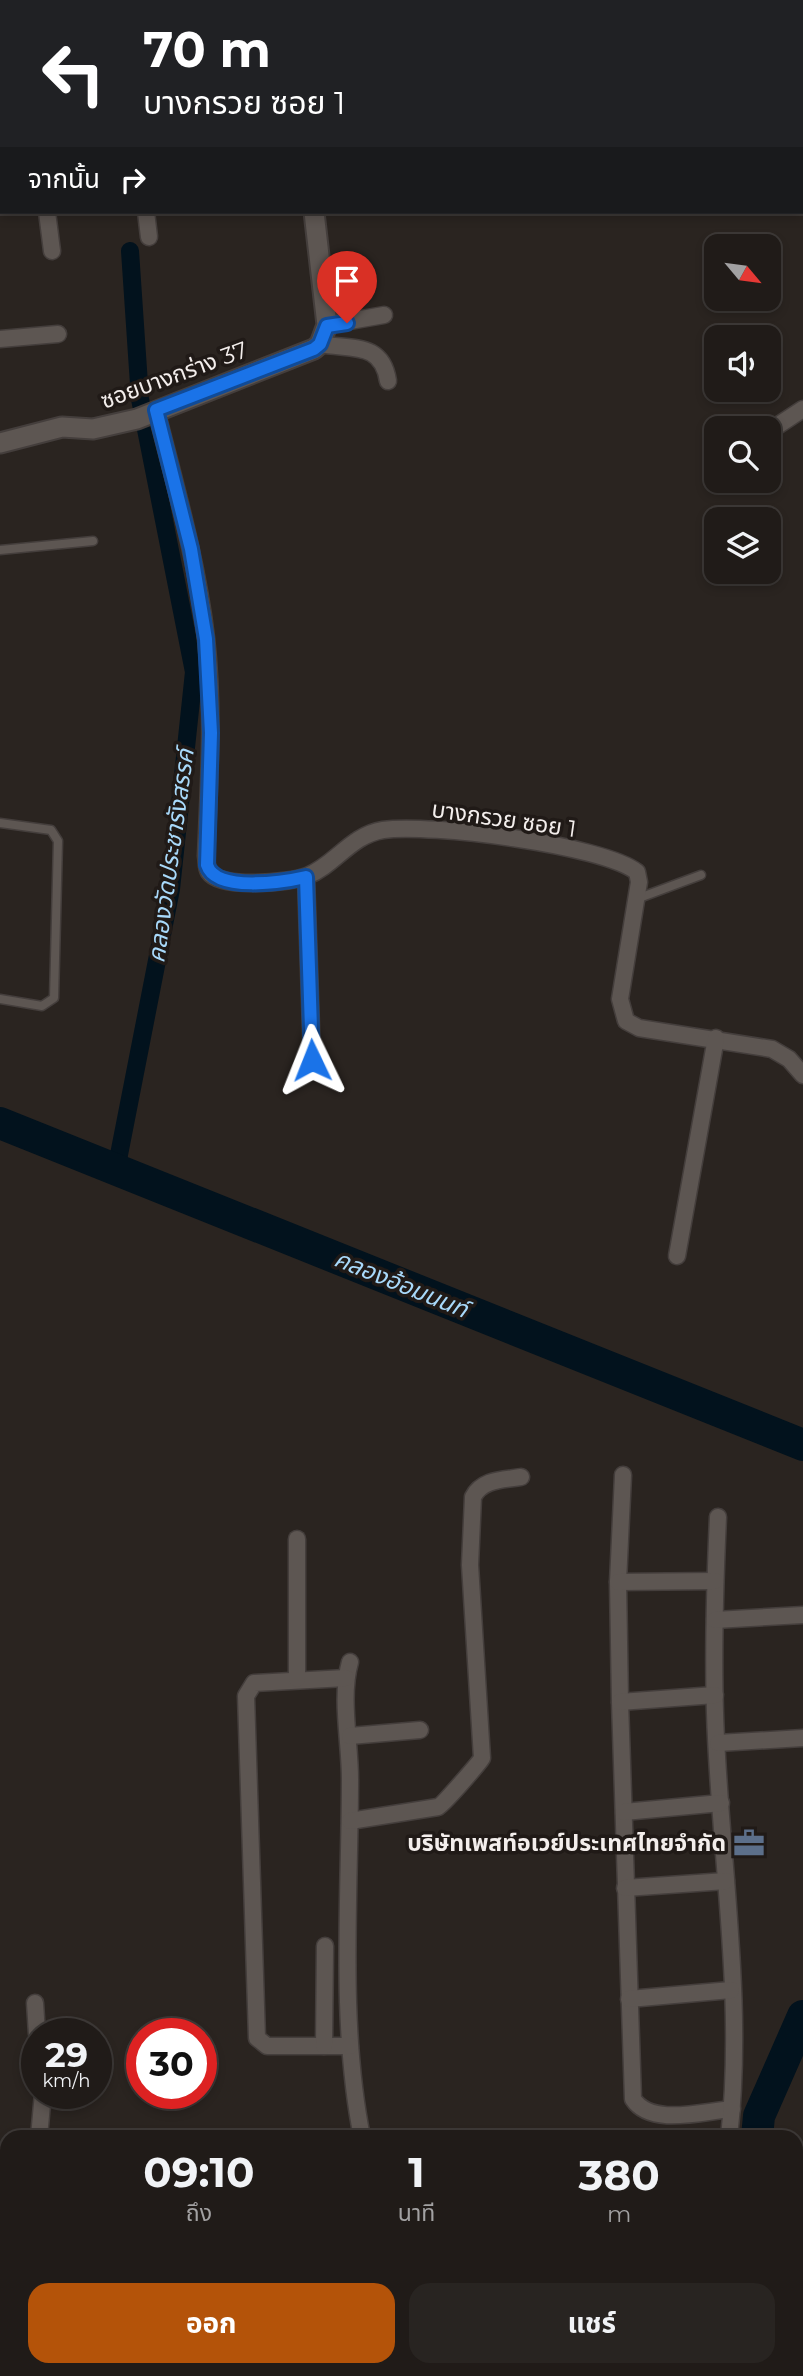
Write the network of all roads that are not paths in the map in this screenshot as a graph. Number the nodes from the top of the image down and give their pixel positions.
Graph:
1 (47, 214) edge
2 (146, 214) edge
3 (314, 214) edge
4 (149, 237) dead end
5 (52, 251) dead end
6 (384, 315) dead end
7 (327, 326) junction
8 (58, 334) dead end
9 (0, 339) edge
10 (320, 344) junction
11 (388, 381) dead end
12 (803, 408) edge
13 (149, 413) junction
14 (781, 423) edge
15 (0, 443) edge
16 (93, 541) dead end
17 (0, 550) edge
18 (0, 823) edge
19 (701, 875) dead end
20 (306, 877) junction
21 (639, 898) junction
22 (0, 999) edge
23 (716, 1038) junction
24 (312, 1060) dead end
25 (803, 1075) edge
26 (677, 1256) dead end
27 (623, 1475) dead end
28 (521, 1477) dead end
29 (718, 1517) dead end
30 (297, 1539) dead end
31 (715, 1581) junction
32 (618, 1582) junction
33 (803, 1615) edge
34 (715, 1620) junction
35 (351, 1662) dead end
36 (346, 1678) junction
37 (297, 1679) junction
38 (715, 1695) junction
39 (620, 1702) junction
40 (420, 1730) dead end
41 (350, 1736) junction
42 (803, 1738) edge
43 (718, 1743) junction
44 (721, 1803) junction
45 (624, 1812) junction
46 (350, 1821) junction
47 (726, 1881) junction
48 (625, 1888) junction
49 (326, 1946) dead end
50 (731, 1990) junction
51 (629, 1999) junction
52 (34, 2003) dead end
53 (35, 2018) edge
54 (324, 2046) junction
55 (350, 2046) junction
56 (42, 2109) edge
57 (732, 2109) junction
58 (40, 2130) edge
59 (361, 2130) edge
60 (730, 2130) edge

1 - 5 street
2 - 4 street
3 - 7 street
6 - 7 street
7 - 10 street
8 - 9 street
10 - 11 street
10 - 13 street, ซอยบางกร่าง 37
12 - 14 street
13 - 15 street, ซอยบางกร่าง 37
13 - 20 street, บางกรวย ซอย 1
16 - 17 lane
18 - 22 lane
19 - 21 lane
20 - 21 street, บางกรวย ซอย 1
20 - 24 street
21 - 23 street, บางกรวย ซอย 1
23 - 25 street, บางกรวย ซอย 1
23 - 26 street
27 - 32 street
28 - 46 street
29 - 31 street
30 - 37 street
31 - 32 street
31 - 34 street
32 - 39 street
33 - 34 street
34 - 38 street
35 - 36 street
36 - 37 street
36 - 41 street
37 - 54 street
38 - 39 street
38 - 43 street
39 - 45 street
40 - 41 street
41 - 46 street
42 - 43 street
43 - 44 street
44 - 45 street
44 - 47 street
45 - 48 street
46 - 55 street
47 - 48 street
47 - 50 street
48 - 51 street
49 - 54 street
50 - 51 street
50 - 57 street
51 - 57 street
52 - 53 street
54 - 55 street
55 - 59 street
56 - 58 street
57 - 60 street

